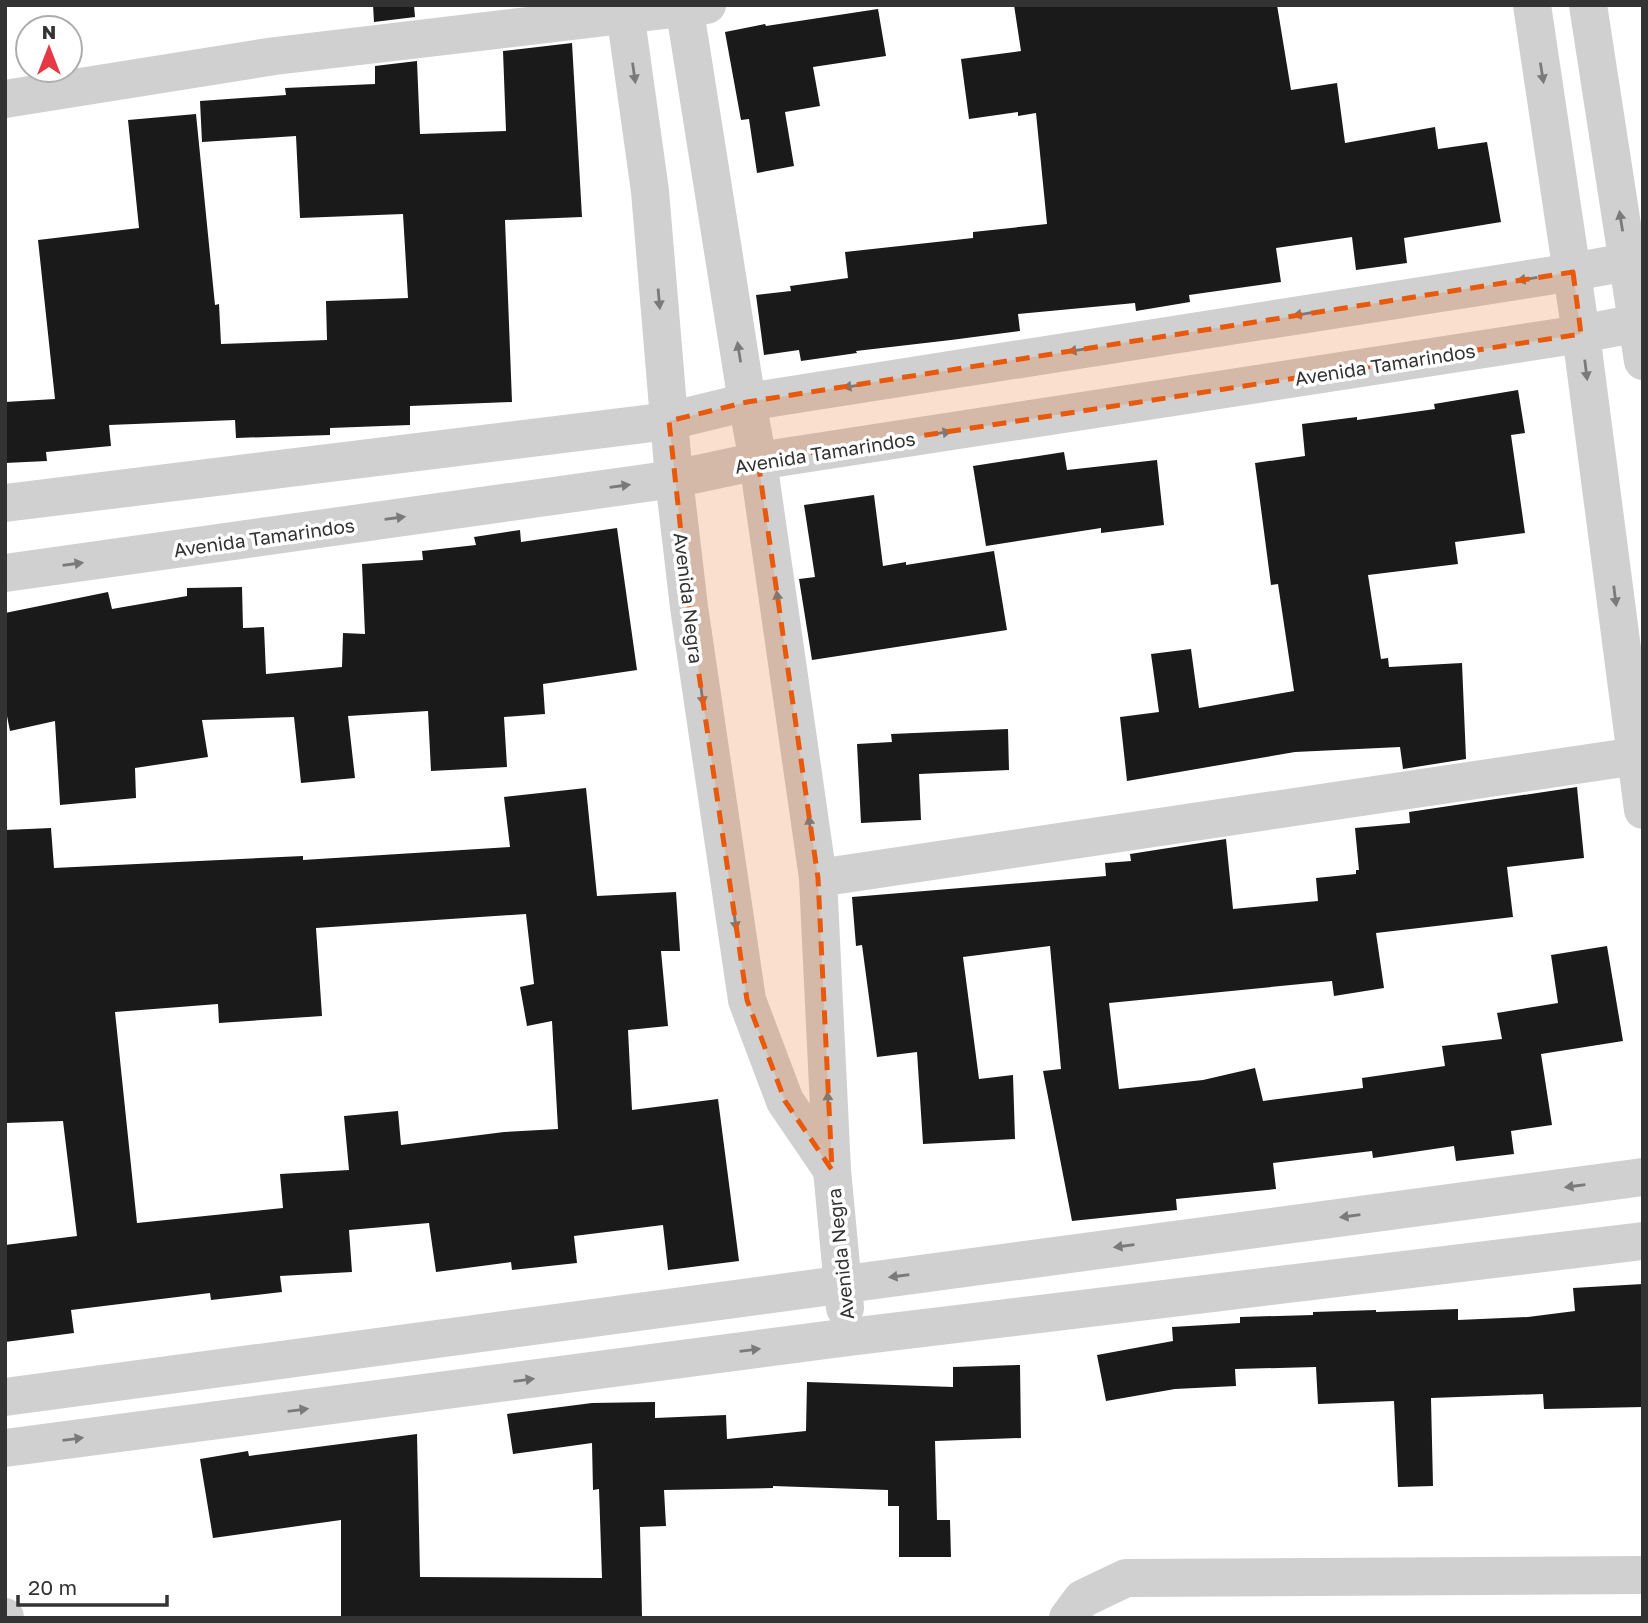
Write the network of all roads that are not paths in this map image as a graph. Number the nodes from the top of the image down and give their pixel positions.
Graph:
1 (1532, 5) edge
2 (1588, 5) edge
3 (692, 7) edge
4 (625, 10) edge
5 (5, 99) edge
6 (1635, 260) edge
7 (1573, 272) junction
8 (1640, 323) edge
9 (1581, 334) junction
10 (1643, 361) edge
11 (747, 402) junction
12 (669, 421) junction
13 (758, 461) junction
14 (674, 479) junction
15 (5, 503) edge
16 (5, 573) edge
17 (1639, 756) edge
18 (1643, 810) edge
19 (818, 878) junction
20 (832, 1170) junction
21 (1643, 1177) edge
22 (1643, 1241) edge
23 (843, 1283) junction
24 (849, 1337) junction
25 (5, 1397) edge
26 (5, 1448) edge
27 (1643, 1575) edge
28 (1068, 1618) edge

1 -> 7 street
6 -> 2 street
3 - 4 street
11 -> 3 street, Avenida Negra
4 - 5 street
4 -> 12 street, Avenida Negra
6 - 7 street
6 - 8 street
7 - 9 street
7 -> 11 street
8 - 9 street, Avenida Tamarindos
8 - 10 street
13 -> 9 street, Avenida Tamarindos
9 -> 17 street
11 - 12 street
11 - 13 street, Avenida Negra
12 - 14 street, Avenida Negra
12 - 15 street
13 - 14 street, Avenida Tamarindos
19 -> 13 street, Avenida Negra
16 -> 14 street, Avenida Tamarindos
14 -> 20 street, Avenida Negra
17 - 18 street
17 - 19 street
20 -> 19 street, Avenida Negra
20 - 23 street, Avenida Negra
21 -> 23 street
22 - 24 street
23 - 24 street, Avenida Negra
23 - 25 street
26 -> 24 street
27 - 28 street

